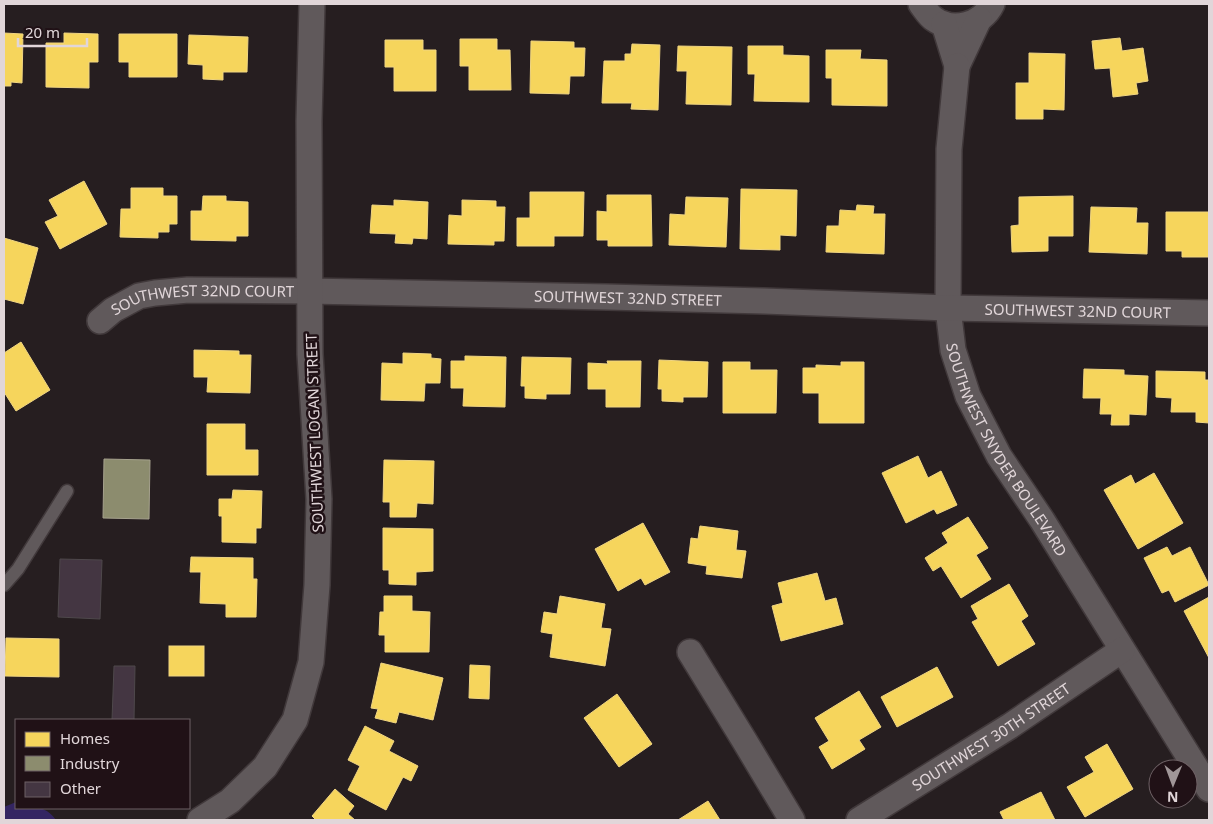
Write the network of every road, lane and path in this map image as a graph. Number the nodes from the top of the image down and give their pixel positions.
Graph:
1 (312, 4) edge
2 (921, 4) edge
3 (989, 9) edge
4 (944, 24) junction
5 (957, 66) junction
6 (310, 292) junction
7 (948, 308) junction
8 (1209, 313) edge
9 (100, 321) dead end
10 (67, 491) dead end
11 (4, 584) edge
12 (1122, 650) junction
13 (690, 652) dead end
14 (1209, 789) edge
15 (200, 820) edge
16 (792, 820) edge
17 (859, 820) edge

1 - 6 street, SOUTHWEST LOGAN STREET
2 - 4 street
3 - 4 street
3 - 5 street, SOUTHWEST SNYDER BOULEVARD
4 - 5 street, SOUTHWEST SNYDER BOULEVARD
5 - 7 street, SOUTHWEST SNYDER BOULEVARD
6 - 7 street, SOUTHWEST 32ND STREET
6 - 9 street, SOUTHWEST 32ND COURT
6 - 15 street, SOUTHWEST LOGAN STREET
7 - 8 street, SOUTHWEST 32ND COURT
7 - 12 street, SOUTHWEST SNYDER BOULEVARD
10 - 11 lane
12 - 14 street, SOUTHWEST SNYDER BOULEVARD
12 - 17 street, SOUTHWEST 30TH STREET
13 - 16 street

